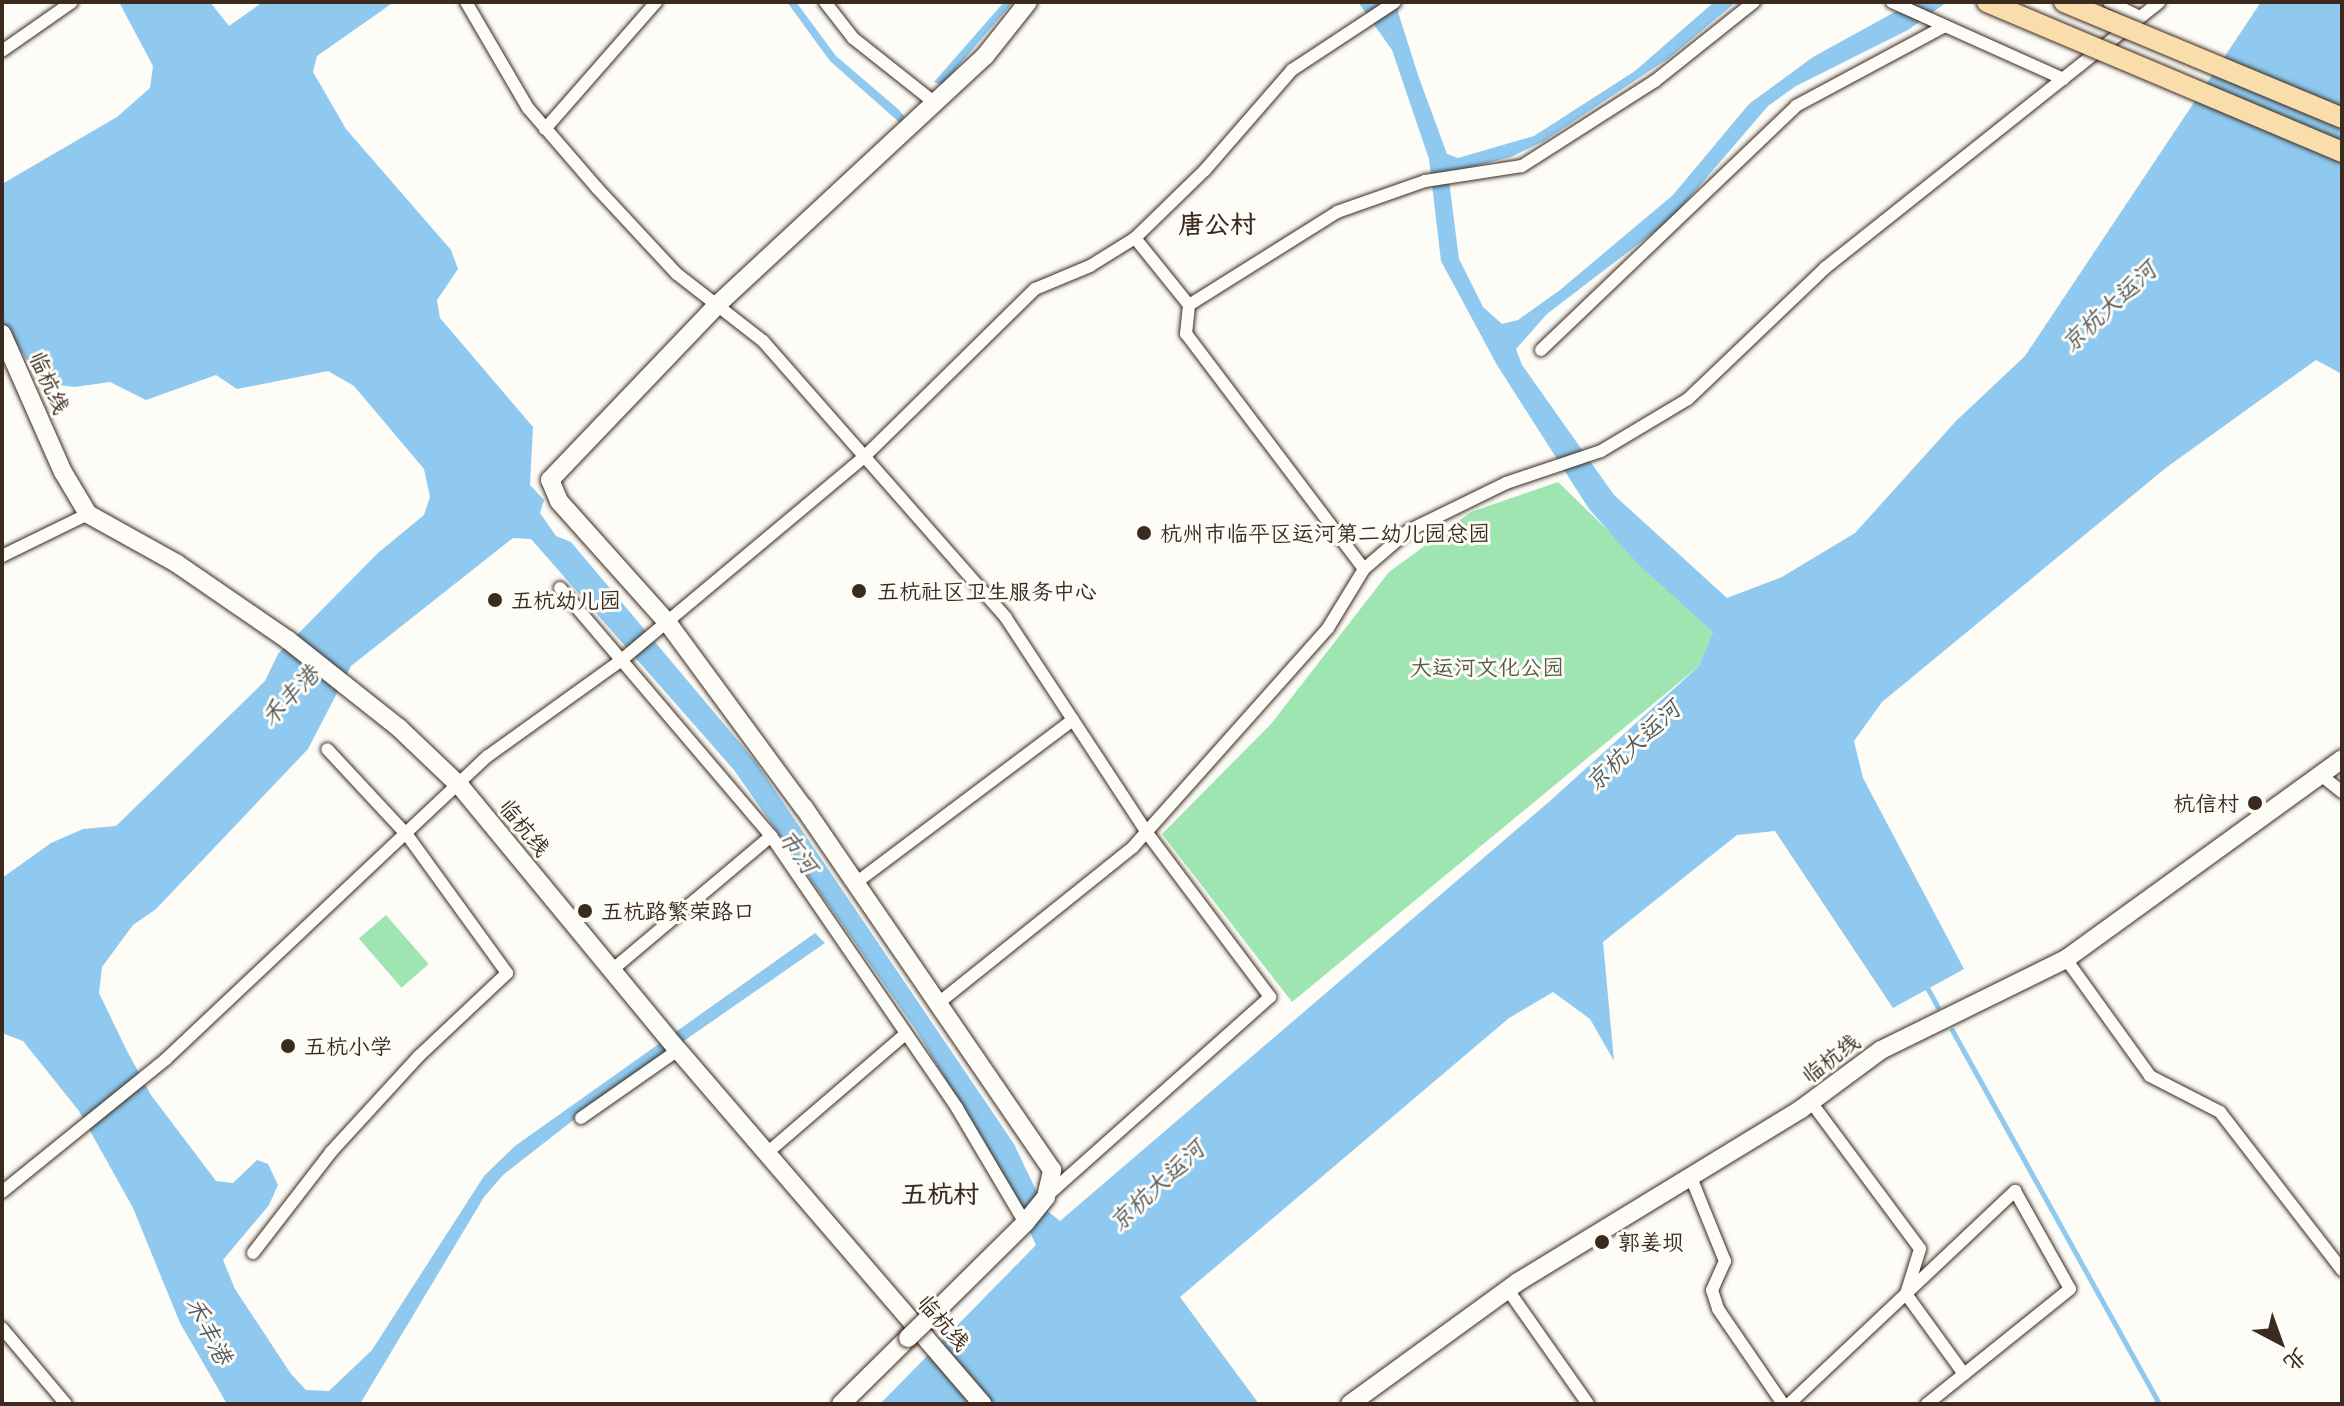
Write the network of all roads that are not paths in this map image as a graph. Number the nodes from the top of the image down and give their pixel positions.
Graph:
1 (72, 2) edge
2 (466, 2) edge
3 (656, 2) edge
4 (825, 2) edge
5 (1028, 2) edge
6 (1754, 2) edge
7 (1892, 2) edge
8 (1987, 2) edge
9 (2064, 2) edge
10 (2109, 2) edge
11 (2159, 2) edge
12 (1391, 5) edge
13 (2140, 17) junction
14 (1945, 26) junction
15 (2, 51) edge
16 (2063, 79) junction
17 (935, 103) junction
18 (2342, 118) edge
19 (545, 129) junction
20 (2342, 152) edge
21 (1135, 238) junction
22 (717, 305) junction
23 (1189, 305) junction
24 (5, 341) edge
25 (1541, 350) dead end
26 (863, 458) junction
27 (88, 514) junction
28 (2, 556) edge
29 (1364, 569) junction
30 (560, 588) dead end
31 (666, 622) junction
32 (620, 661) junction
33 (1073, 720) junction
34 (327, 749) dead end
35 (2342, 759) edge
36 (2321, 775) junction
37 (460, 786) junction
38 (2342, 792) edge
39 (1147, 833) junction
40 (407, 835) junction
41 (771, 836) junction
42 (857, 882) junction
43 (2066, 959) junction
44 (612, 970) junction
45 (941, 1001) junction
46 (904, 1035) junction
47 (678, 1050) junction
48 (1811, 1102) junction
49 (581, 1118) dead end
50 (767, 1153) junction
51 (1690, 1175) junction
52 (2, 1192) edge
53 (1046, 1197) junction
54 (1026, 1222) junction
55 (253, 1253) dead end
56 (2342, 1270) edge
57 (1508, 1290) junction
58 (1906, 1294) junction
59 (2, 1328) edge
60 (1964, 1374) junction
61 (66, 1404) edge
62 (841, 1404) edge
63 (982, 1404) edge
64 (1350, 1404) edge
65 (1588, 1404) edge
66 (1783, 1404) edge
67 (1789, 1404) edge
68 (1927, 1404) edge

1 - 15 street
2 - 19 street
3 - 19 street
4 - 17 street
5 - 17 street
6 - 23 street
7 - 14 street
8 - 20 main road, bridge
9 - 18 main road, bridge
10 - 13 street
11 - 13 street
12 - 21 street
13 - 16 street
14 - 16 street
14 - 25 street
16 - 29 street
17 - 22 street
19 - 22 street
21 - 23 street
21 - 26 street
22 - 26 street
22 - 31 street
23 - 29 street
24 - 27 street, 临杭线
26 - 31 street
26 - 33 street
27 - 28 street
27 - 37 street, 临杭线
29 - 39 street
30 - 32 street
31 - 32 street
31 - 42 street
32 - 37 street
32 - 41 street
33 - 39 street
33 - 42 street
34 - 40 street
35 - 36 street, 临杭线
36 - 38 street
36 - 43 street, 临杭线
37 - 40 street
37 - 44 street, 临杭线
39 - 45 street
39 - 53 street
40 - 52 street
40 - 55 street
41 - 44 street
41 - 46 street
42 - 45 street
43 - 48 street, 临杭线
43 - 56 street
44 - 47 street, 临杭线
45 - 53 street
46 - 50 street
46 - 54 street
47 - 49 street
47 - 50 street, 临杭线
48 - 51 street, 临杭线
48 - 58 street
50 - 63 street, 临杭线
51 - 57 street, 临杭线
51 - 66 street
53 - 54 street
54 - 62 street, bridge
57 - 64 street, 临杭线
57 - 65 street
58 - 60 street
58 - 60 street
58 - 67 street
59 - 61 street
60 - 68 street

